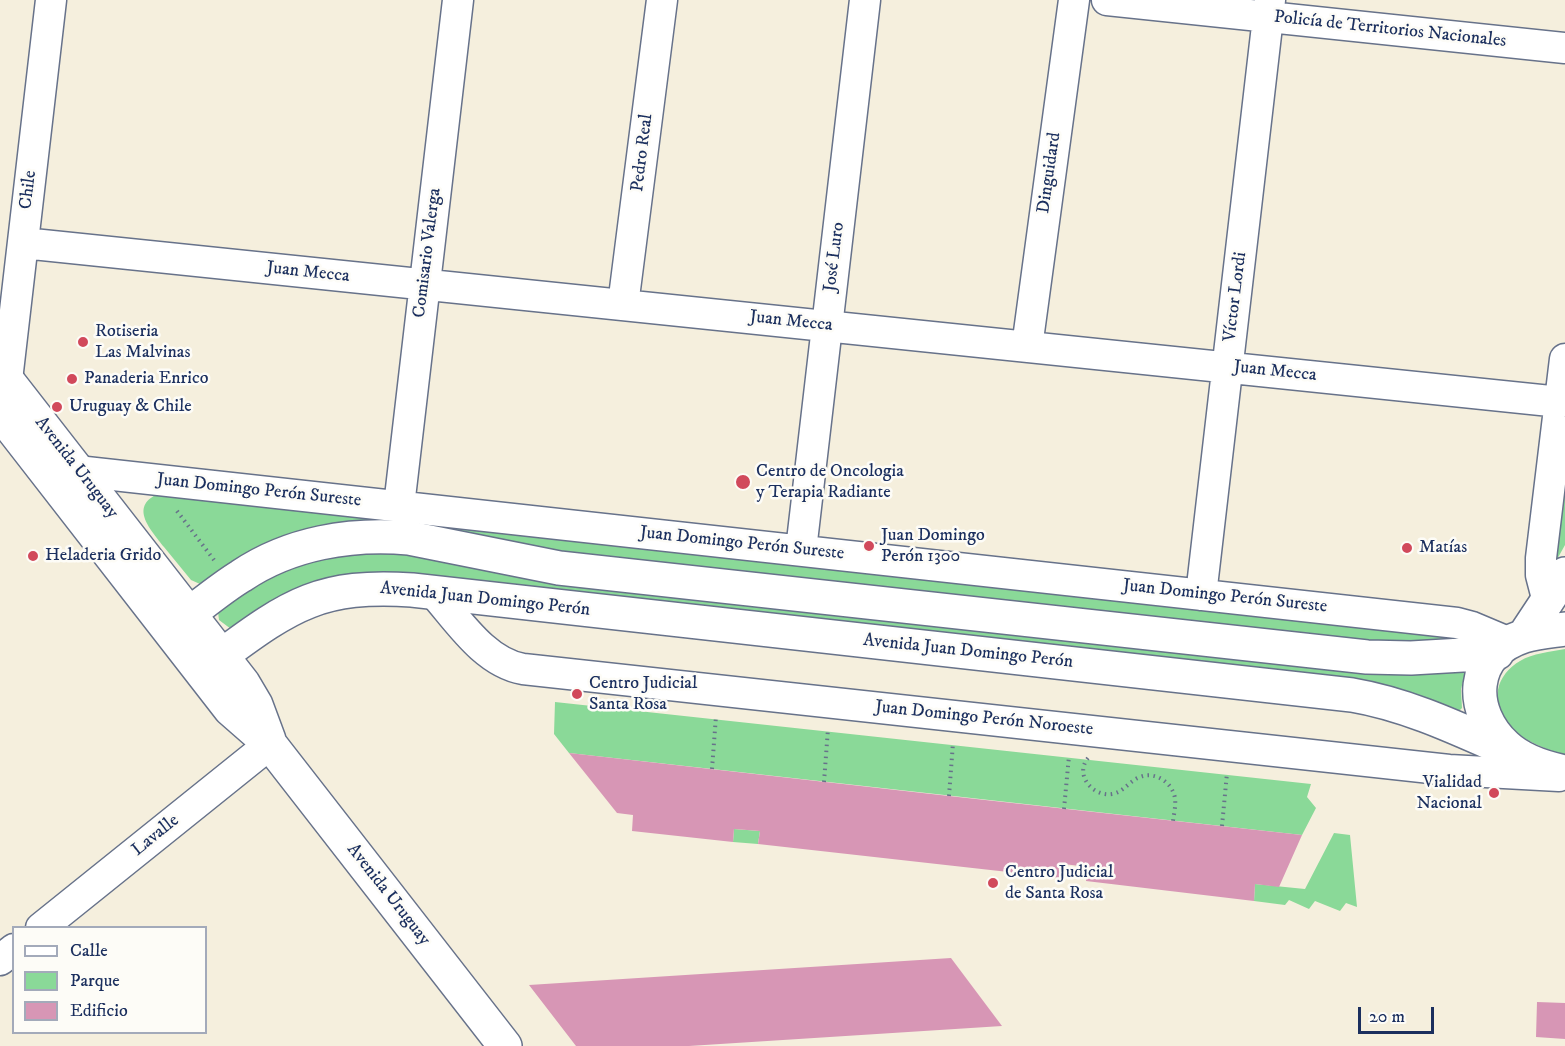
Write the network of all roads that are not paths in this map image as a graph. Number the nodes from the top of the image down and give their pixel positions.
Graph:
1 (51, 0) edge
2 (458, 0) edge
3 (662, 0) edge
4 (865, 0) edge
5 (1074, 0) edge
6 (1107, 0) edge
7 (1269, 8) edge
8 (1565, 48) edge
9 (23, 243) junction
10 (425, 285) junction
11 (623, 305) junction
12 (827, 326) junction
13 (1027, 346) junction
14 (1565, 359) edge
15 (1228, 367) junction
16 (2, 382) edge
17 (1560, 402) junction
18 (0, 413) edge
19 (77, 471) junction
20 (399, 506) junction
21 (801, 550) junction
22 (1565, 574) edge
23 (433, 592) junction
24 (1201, 595) junction
25 (189, 614) junction
26 (1556, 616) edge
27 (1510, 644) junction
28 (184, 651) junction
29 (221, 656) junction
30 (270, 744) junction
31 (1520, 756) junction
32 (1565, 775) edge
33 (42, 926) edge
34 (505, 1046) edge

1 - 9 street, Chile
2 - 10 street, Comisario Valerga
3 - 11 street, Pedro Real
4 - 12 street, José Luro
5 - 13 street, Dinguidard
6 - 7 street, Policía de Territorios Nacionales
7 - 8 street, Policía de Territorios Nacionales
7 - 15 street, Víctor Lordi
9 - 10 street, Juan Mecca
9 - 16 street, Chile
10 - 11 street, Juan Mecca
10 - 20 street, Comisario Valerga
11 - 12 street, Juan Mecca
12 - 13 street, Juan Mecca
12 - 21 street, José Luro
13 - 15 street, Juan Mecca
14 - 17 street
15 - 17 street, Juan Mecca
15 - 24 street, Víctor Lordi
16 - 19 main road, Avenida Uruguay
17 - 26 street
18 - 28 main road, Avenida Uruguay
19 - 20 street, Juan Domingo Perón Sureste
19 - 25 main road, Avenida Uruguay
20 - 21 street, Juan Domingo Perón Sureste
21 - 24 street, Juan Domingo Perón Sureste
22 - 26 main road
23 - 29 main road, Avenida Juan Domingo Perón
23 - 31 main road, Avenida Juan Domingo Perón
23 - 32 street, Juan Domingo Perón Noroeste
24 - 27 street, Juan Domingo Perón Sureste
25 - 27 main road
25 - 28 main road
25 - 29 main road, Avenida Uruguay
26 - 27 main road
27 - 31 main road
28 - 29 main road
28 - 30 main road, Avenida Uruguay
29 - 30 main road, Avenida Uruguay
30 - 33 street, Lavalle
30 - 34 main road, Avenida Uruguay
31 - 32 main road, Avenida Juan Domingo Perón

